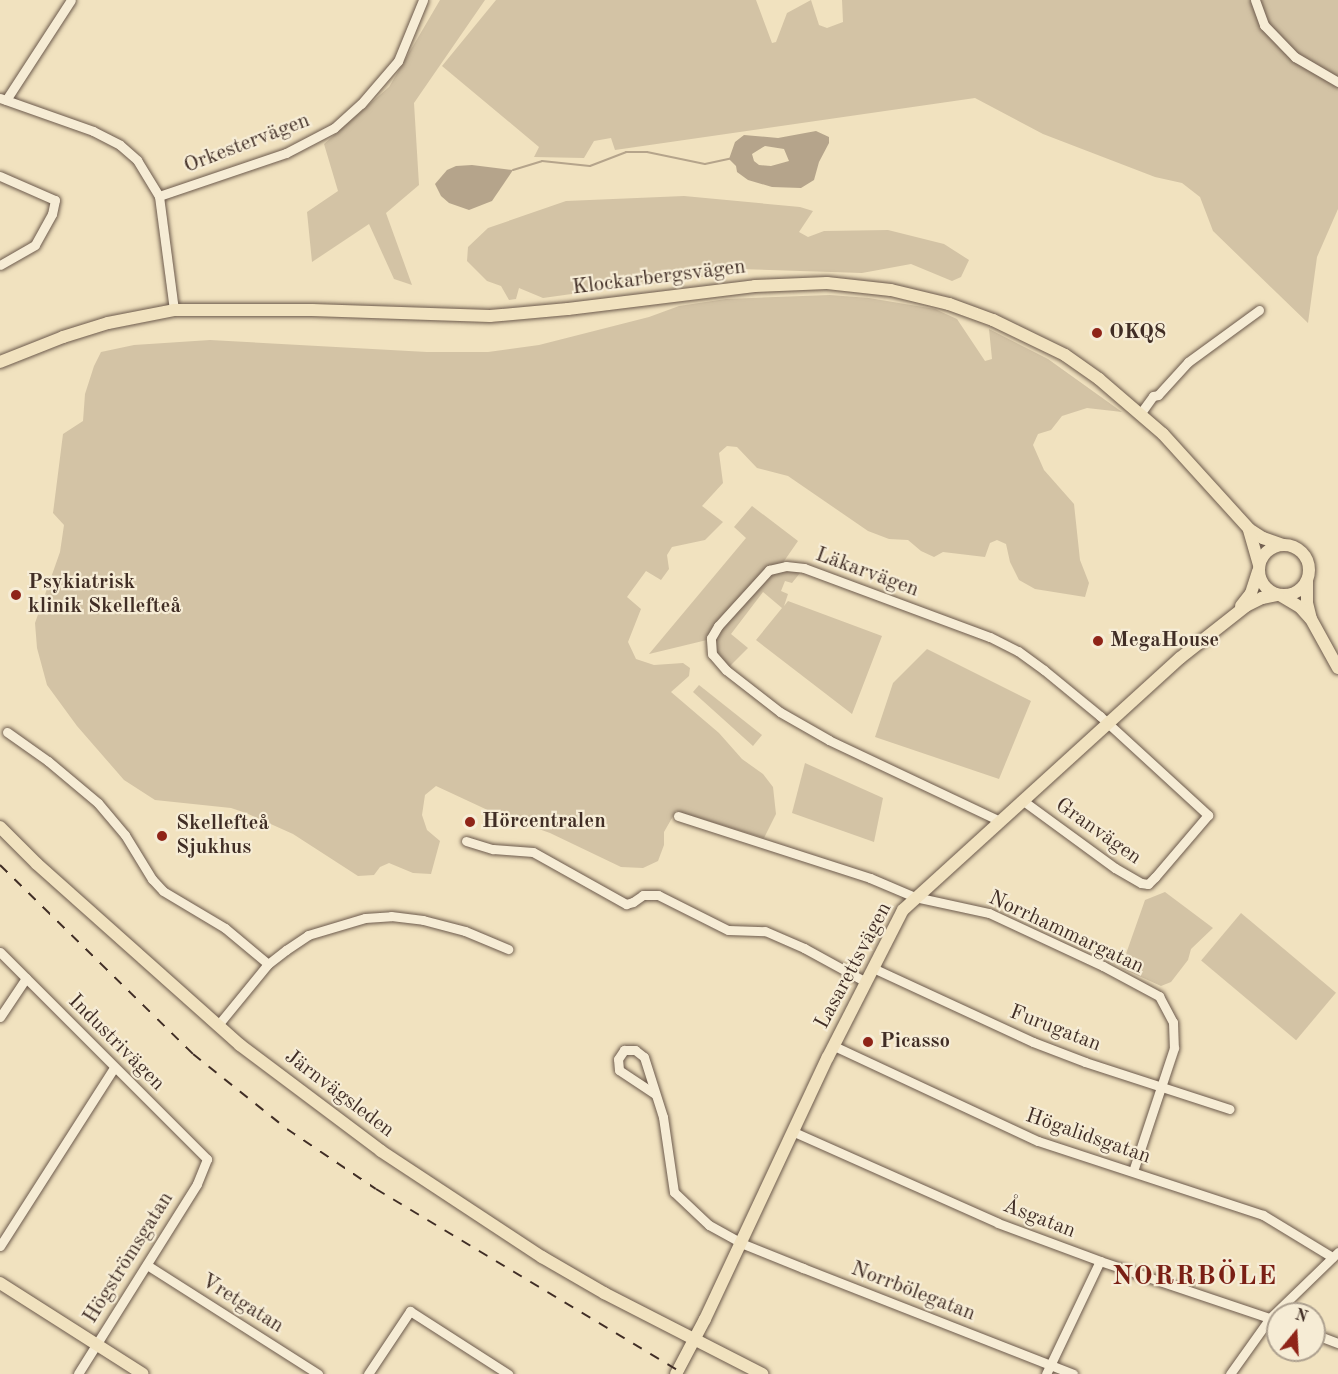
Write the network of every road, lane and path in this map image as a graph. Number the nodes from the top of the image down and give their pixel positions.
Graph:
1 (71, 0) edge
2 (423, 0) edge
3 (1255, 0) edge
4 (1338, 82) edge
5 (3, 99) edge
6 (0, 176) edge
7 (159, 196) junction
8 (0, 266) edge
9 (174, 310) junction
10 (1259, 310) dead end
11 (0, 362) edge
12 (1140, 414) junction
13 (1249, 529) junction
14 (1283, 545) junction
15 (1259, 567) junction
16 (1307, 580) junction
17 (1279, 595) junction
18 (1234, 613) junction
19 (1311, 619) junction
20 (1338, 668) edge
21 (1108, 724) junction
22 (7, 732) dead end
23 (1022, 800) junction
24 (678, 816) dead end
25 (1000, 821) junction
26 (0, 827) edge
27 (466, 842) dead end
28 (915, 897) junction
29 (508, 949) dead end
30 (0, 952) edge
31 (268, 964) junction
32 (873, 968) junction
33 (26, 978) junction
34 (866, 982) junction
35 (0, 1017) edge
36 (218, 1025) junction
37 (834, 1046) junction
38 (114, 1068) junction
39 (1161, 1085) junction
40 (655, 1094) junction
41 (1230, 1109) dead end
42 (794, 1132) junction
43 (207, 1159) joint
44 (1133, 1171) junction
45 (741, 1243) junction
46 (0, 1246) edge
47 (1335, 1255) edge
48 (1100, 1261) junction
49 (147, 1265) junction
50 (0, 1283) edge
51 (1291, 1302) edge
52 (1266, 1317) edge
53 (1266, 1330) edge
54 (693, 1339) junction
55 (96, 1346) junction
56 (1051, 1364) junction
57 (78, 1374) edge
58 (143, 1374) edge
59 (318, 1374) edge
60 (368, 1374) edge
61 (507, 1374) edge
62 (676, 1374) edge
63 (762, 1374) edge
64 (1046, 1374) edge
65 (1073, 1374) edge
66 (1230, 1374) edge

1 - 5 street
2 - 7 street, Orkestervägen
3 - 4 street
5 - 7 street
6 - 8 street
7 - 9 street
9 - 11 main road, Klockarbergsvägen
9 - 12 main road, Klockarbergsvägen
10 - 12 street
12 - 13 main road, Klockarbergsvägen
13 - 14 main road, Klockarbergsvägen
13 - 15 main road, Klockarbergsvägen
14 - 15 main road
14 - 16 main road
15 - 17 main road
15 - 18 main road, Lasarettsvägen
16 - 17 main road
16 - 19 main road
17 - 18 main road, Lasarettsvägen
17 - 19 main road
18 - 21 main road, Lasarettsvägen
19 - 20 main road
21 - 23 main road, Lasarettsvägen
21 - 23 street, Granvägen
21 - 25 street, Läkarvägen
22 - 31 street
23 - 25 main road, Lasarettsvägen
24 - 28 street, Norrhammargatan
25 - 28 main road, Lasarettsvägen
26 - 36 main road, Järnvägsleden
27 - 34 street
28 - 32 main road, Lasarettsvägen
28 - 39 street, Norrhammargatan
29 - 31 street
30 - 33 street, Industrivägen
31 - 36 street
32 - 34 main road, Lasarettsvägen
32 - 39 street, Furugatan
33 - 35 street
33 - 38 street, Industrivägen
34 - 37 main road, Lasarettsvägen
36 - 54 main road, Järnvägsleden
37 - 42 main road, Lasarettsvägen
37 - 44 street, Högalidsgatan
38 - 43 street, Industrivägen
38 - 46 street
39 - 41 street, Furugatan
39 - 44 street, Norrhammargatan
40 - 40 street, Norrbölegatan
40 - 45 street, Norrbölegatan
42 - 45 main road, Lasarettsvägen
42 - 48 street, Åsgatan
43 - 49 street, Högströmsgatan
44 - 47 street, Högalidsgatan
45 - 54 main road, Lasarettsvägen
45 - 56 street, Norrbölegatan
47 - 51 street
48 - 52 street, Åsgatan
48 - 56 street
49 - 55 street, Högströmsgatan
49 - 59 street, Vretgatan
50 - 55 main road
53 - 66 street
54 - 62 main road, Lasarettsvägen
54 - 63 main road, Järnvägsleden
55 - 57 street, Högströmsgatan
55 - 58 main road
56 - 64 street
56 - 65 street, Norrbölegatan
60 - 61 street

